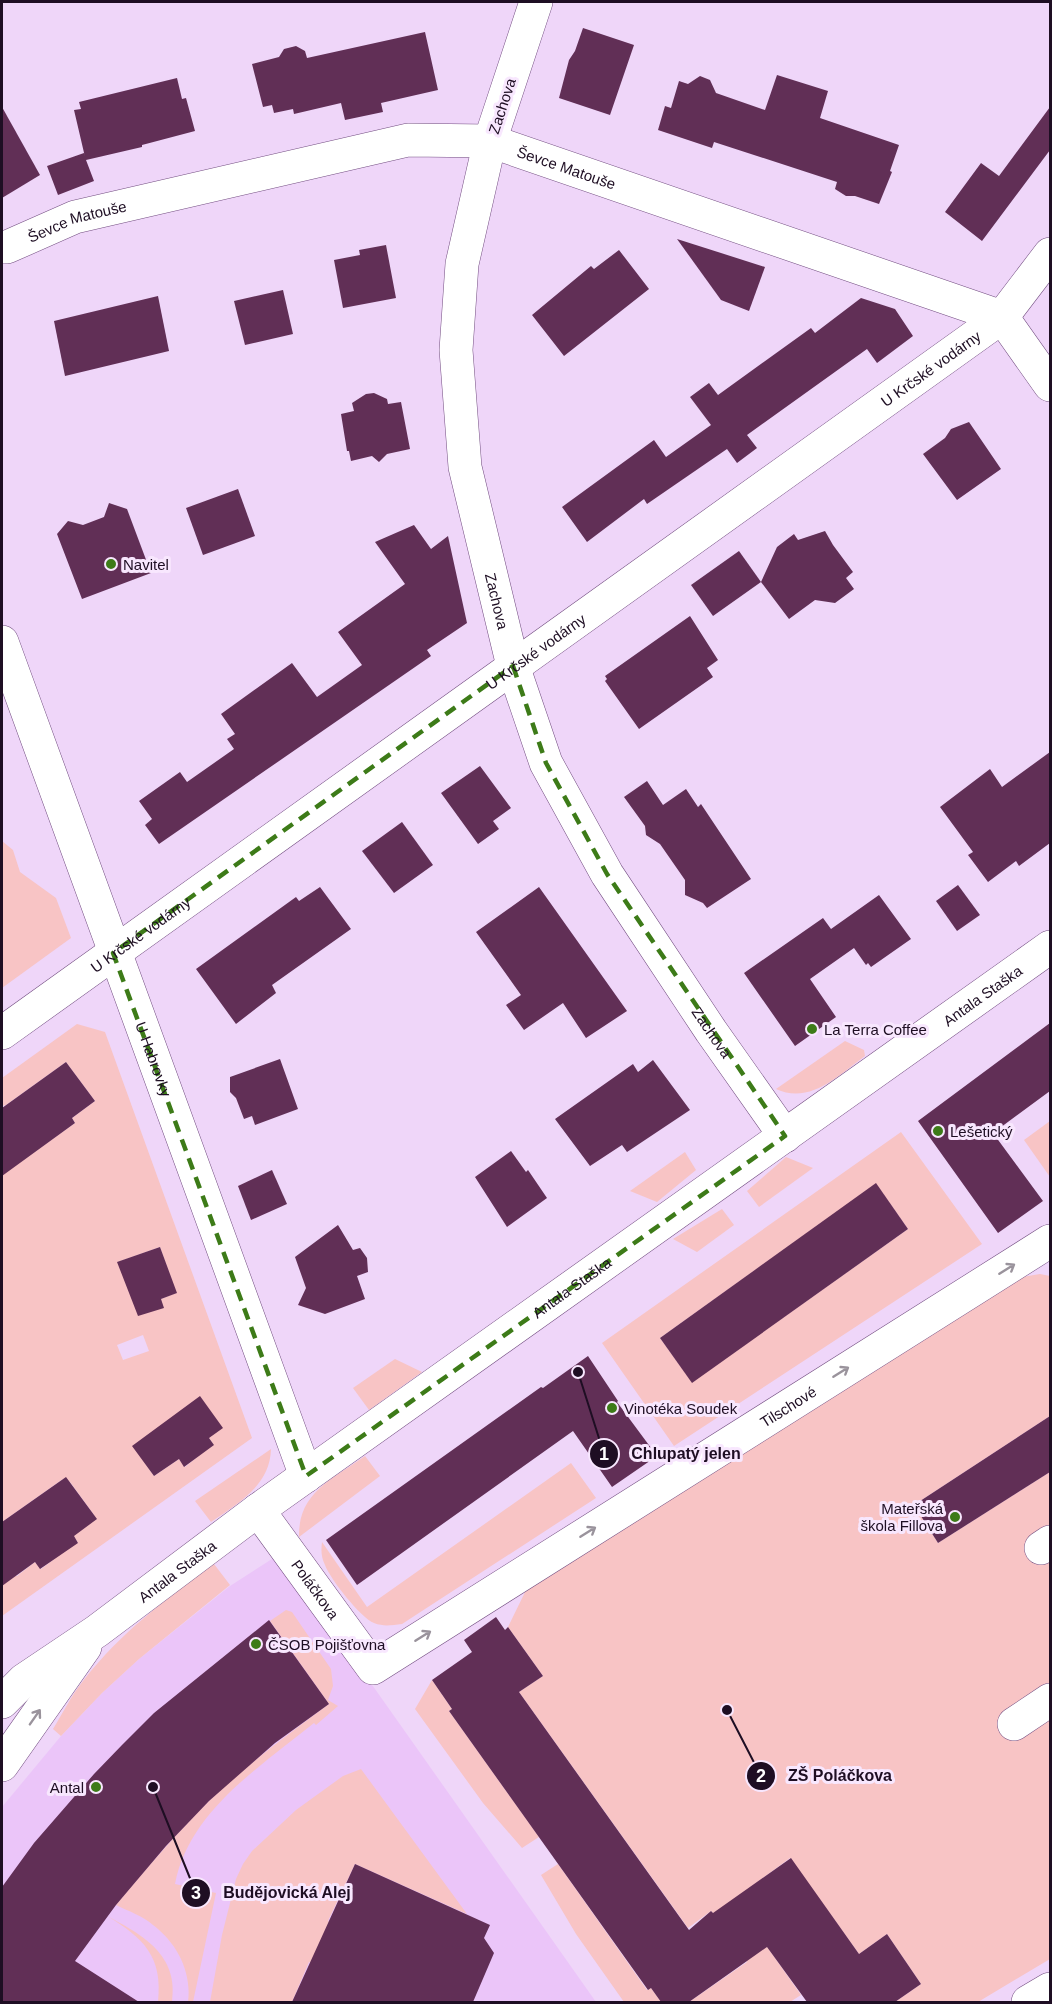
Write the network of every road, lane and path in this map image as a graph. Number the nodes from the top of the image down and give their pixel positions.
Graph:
1 (536, 2) edge
2 (490, 141) junction
3 (7, 247) dead end
4 (1050, 254) edge
5 (1002, 317) junction
6 (1050, 385) edge
7 (2, 642) edge
8 (513, 666) junction
9 (1050, 947) edge
10 (113, 952) junction
11 (2, 1033) edge
12 (786, 1136) junction
13 (1050, 1241) edge
14 (306, 1476) junction
15 (258, 1510) junction
16 (97, 1631) junction
17 (373, 1668) joint
18 (1050, 1700) edge
19 (2, 1702) edge
20 (1014, 1724) dead end
21 (2, 1765) edge
22 (1050, 1989) edge
23 (1028, 2002) edge

1 - 2 street, Zachova
2 - 3 street, Ševce Matouše
2 - 5 street, Ševce Matouše
2 - 8 street, Zachova
4 - 5 street, U Krčské vodárny
5 - 6 street
5 - 8 street, U Krčské vodárny
7 - 10 street, U Habrovky
8 - 10 street, U Krčské vodárny
8 - 12 street, Zachova
9 - 12 street, Antala Staška
10 - 11 street, U Krčské vodárny
10 - 14 street, U Habrovky
12 - 14 street, Antala Staška
17 -> 13 street, Tilschové
14 - 15 street, Antala Staška
15 - 16 street, Antala Staška
15 - 17 street, Poláčkova
16 - 19 street, Antala Staška
21 -> 16 street, Antala Staška
18 - 20 street
22 - 23 street

